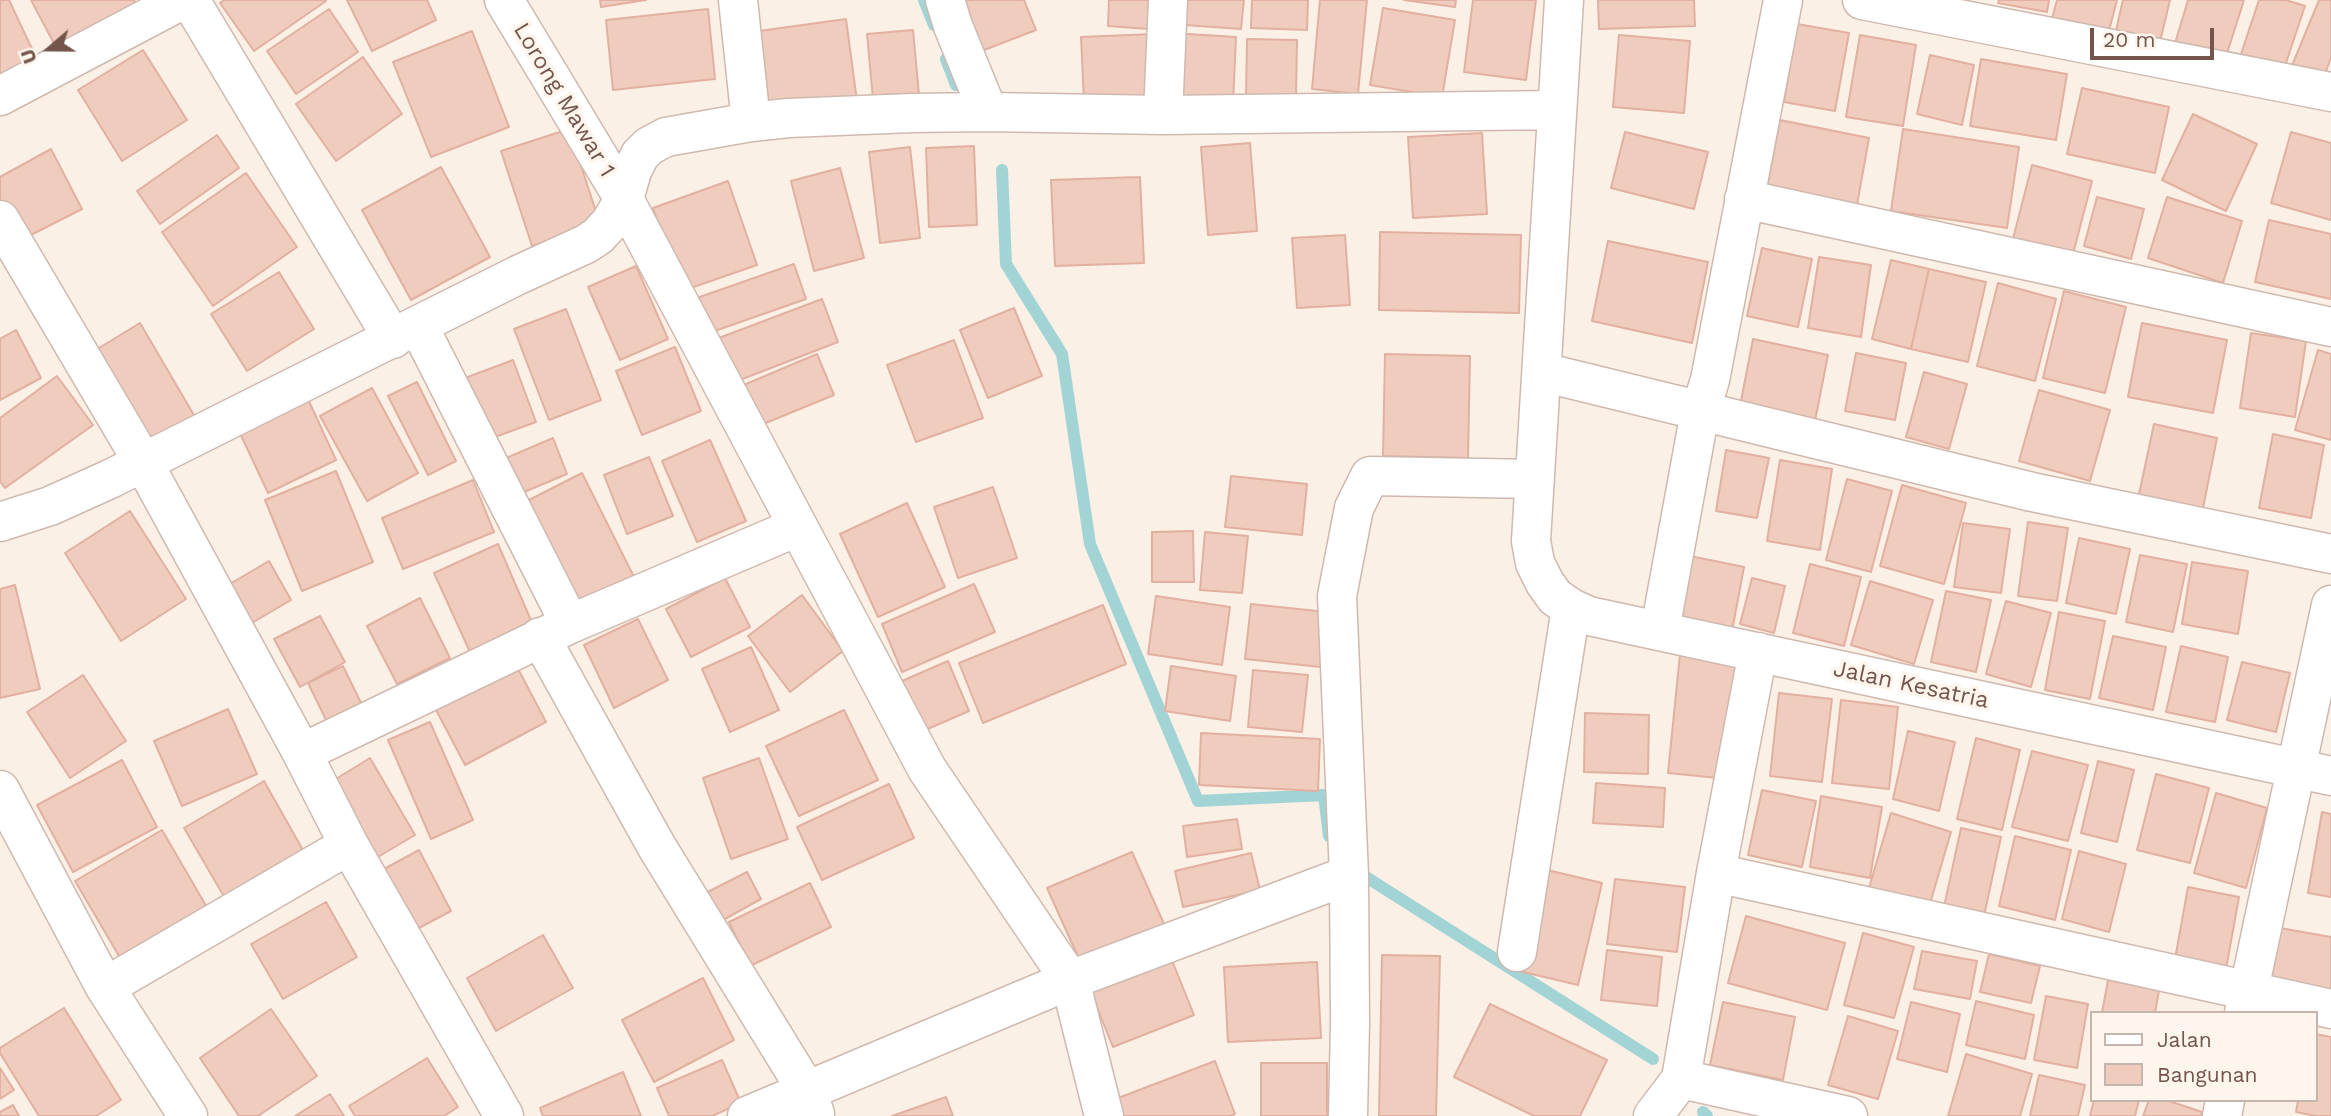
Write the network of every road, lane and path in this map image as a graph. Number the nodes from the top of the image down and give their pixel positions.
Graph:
1 (182, 0) edge
2 (190, 0) edge
3 (504, 0) edge
4 (737, 0) edge
5 (945, 0) edge
6 (1168, 0) edge
7 (1564, 0) edge
8 (1783, 0) edge
9 (1862, 0) edge
10 (2331, 92) edge
11 (0, 96) edge
12 (1557, 110) junction
13 (988, 112) junction
14 (1163, 115) junction
15 (751, 122) junction
16 (624, 199) junction
17 (1744, 199) junction
18 (0, 220) edge
19 (2331, 327) edge
20 (405, 332) junction
21 (1542, 372) junction
22 (1700, 412) junction
23 (144, 462) junction
24 (1535, 479) junction
25 (0, 522) edge
26 (797, 527) junction
27 (2331, 554) edge
28 (2331, 606) edge
29 (1571, 608) junction
30 (555, 630) junction
31 (1660, 630) junction
32 (1758, 652) junction
33 (302, 753) junction
34 (2314, 772) edge
35 (0, 790) edge
36 (349, 845) junction
37 (1716, 873) junction
38 (1349, 875) junction
39 (1517, 952) dead end
40 (1070, 979) junction
41 (105, 988) junction
42 (2246, 1002) edge
43 (2331, 1009) edge
44 (1681, 1079) junction
45 (811, 1104) edge
46 (188, 1116) edge
47 (504, 1116) edge
48 (747, 1116) edge
49 (1104, 1116) edge
50 (1348, 1116) edge
51 (1653, 1116) edge
52 (1848, 1116) edge

1 - 11 street
2 - 20 street
3 - 16 street, Lorong Mawar 1
4 - 15 street
5 - 13 street
6 - 14 street
7 - 12 street, Jalan Kesatria
8 - 17 street
9 - 10 street
12 - 14 street
12 - 21 street, Jalan Kesatria
13 - 14 street
13 - 15 street
15 - 16 street
16 - 20 street
16 - 26 street, Lorong Mawar 1
17 - 19 street
17 - 22 street
18 - 23 street
20 - 23 street
20 - 30 street
21 - 22 street
21 - 24 street, Jalan Kesatria
22 - 27 street
22 - 31 street
23 - 25 street
23 - 33 street
24 - 29 street, Jalan Kesatria
24 - 38 street
26 - 30 street
26 - 40 street, Lorong Mawar 1
28 - 34 street
29 - 31 street, Jalan Kesatria
29 - 39 street
30 - 33 street
30 - 45 street
31 - 32 street, Jalan Kesatria
32 - 34 street, Jalan Kesatria
32 - 37 street
33 - 36 street
34 - 42 street
35 - 41 street
36 - 41 street
36 - 47 street
37 - 42 street
37 - 44 street
38 - 40 street
38 - 50 street
40 - 45 street
40 - 49 street
41 - 46 street
42 - 43 street
44 - 51 street
44 - 52 street
45 - 48 street

